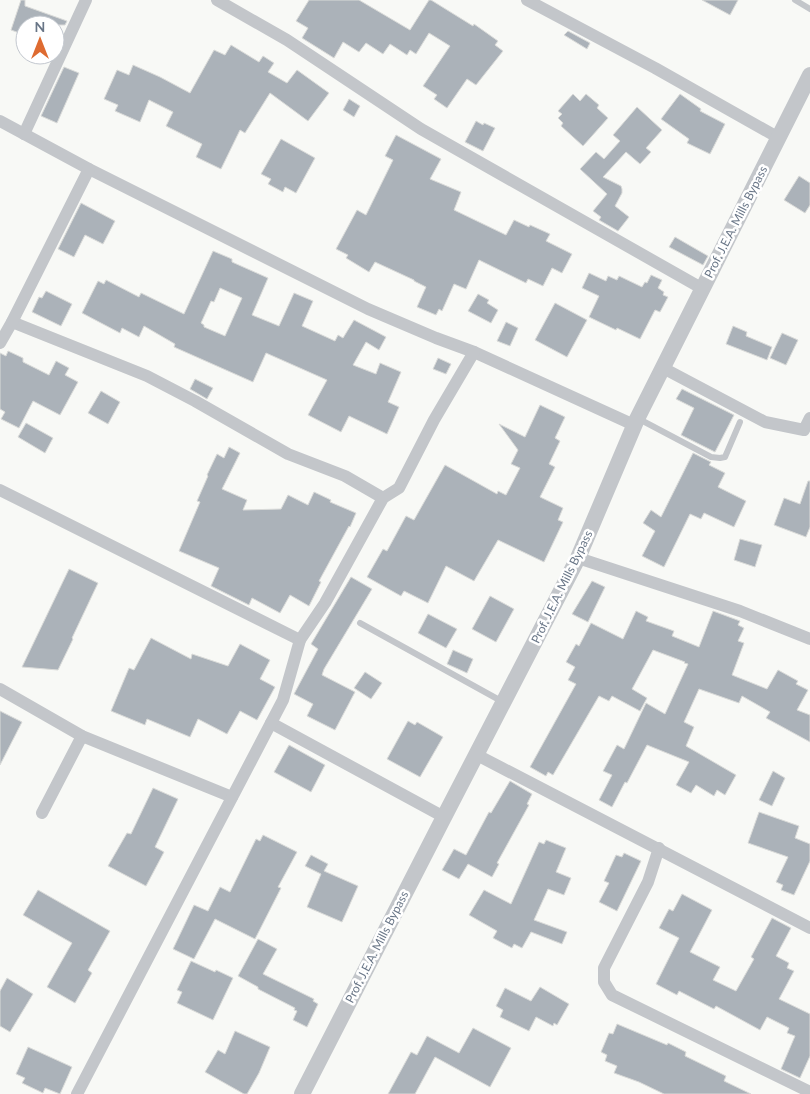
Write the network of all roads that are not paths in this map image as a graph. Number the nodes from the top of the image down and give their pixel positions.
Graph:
1 (86, 0) edge
2 (217, 0) edge
3 (527, 0) edge
4 (795, 0) edge
5 (810, 9) edge
6 (810, 75) edge
7 (0, 121) edge
8 (24, 134) junction
9 (779, 138) junction
10 (89, 169) junction
11 (703, 289) junction
12 (12, 322) junction
13 (0, 343) edge
14 (474, 352) junction
15 (663, 368) junction
16 (810, 418) edge
17 (636, 422) junction
18 (740, 422) dead end
19 (0, 490) edge
20 (383, 498) junction
21 (578, 558) junction
22 (360, 623) dead end
23 (810, 639) edge
24 (300, 640) junction
25 (0, 689) edge
26 (504, 702) junction
27 (271, 723) junction
28 (82, 736) junction
29 (477, 754) junction
30 (232, 797) junction
31 (42, 812) dead end
32 (444, 817) junction
33 (659, 848) junction
34 (810, 928) edge
35 (810, 1092) edge
36 (77, 1094) edge
37 (302, 1094) edge

1 - 8 street
2 - 11 street
3 - 9 street
4 - 5 lane
6 - 9 street, Prof. J.E.A. Mills Bypass
7 - 8 street
8 - 10 street
9 - 11 street, Prof. J.E.A. Mills Bypass
10 - 12 street
10 - 14 street
11 - 15 street, Prof. J.E.A. Mills Bypass
12 - 13 street
12 - 20 street
14 - 17 street
14 - 20 street
15 - 16 street
15 - 17 street, Prof. J.E.A. Mills Bypass
17 - 18 lane
17 - 21 street, Prof. J.E.A. Mills Bypass
19 - 24 street
20 - 24 street
21 - 23 street
21 - 26 street, Prof. J.E.A. Mills Bypass
22 - 26 lane
24 - 27 street
25 - 28 street
26 - 29 street, Prof. J.E.A. Mills Bypass
27 - 30 street
27 - 32 street
28 - 30 street
28 - 31 street
29 - 32 street, Prof. J.E.A. Mills Bypass
29 - 33 street
30 - 36 street
32 - 37 street, Prof. J.E.A. Mills Bypass
33 - 34 street
33 - 35 street

